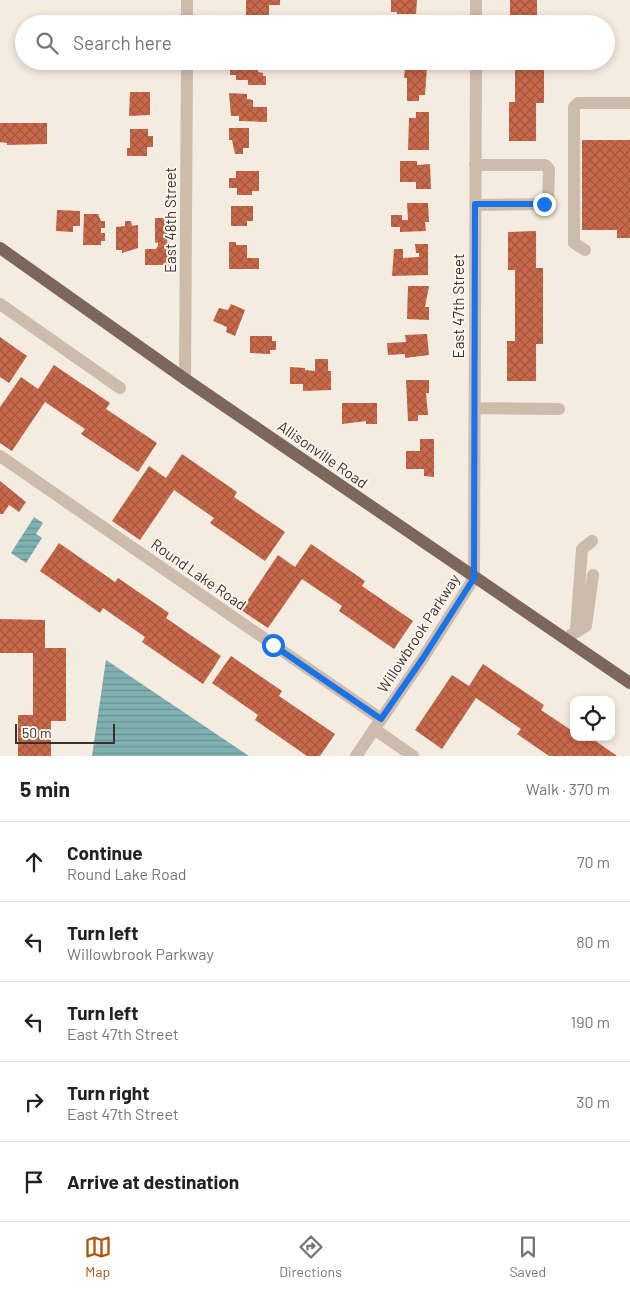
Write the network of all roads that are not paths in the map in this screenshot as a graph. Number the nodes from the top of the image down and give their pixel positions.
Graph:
1 (187, 0) edge
2 (476, 0) edge
3 (187, 15) edge
4 (476, 15) edge
5 (187, 70) edge
6 (476, 70) edge
7 (630, 103) edge
8 (475, 165) junction
9 (475, 204) junction
10 (0, 248) edge
11 (585, 250) dead end
12 (0, 304) edge
13 (185, 379) junction
14 (120, 388) dead end
15 (475, 408) junction
16 (559, 409) dead end
17 (0, 456) edge
18 (592, 541) dead end
19 (593, 575) dead end
20 (474, 578) junction
21 (576, 630) junction
22 (565, 640) junction
23 (630, 684) edge
24 (378, 724) junction
25 (356, 756) edge
26 (413, 756) edge

1 - 3 street
2 - 4 street
5 - 13 street, East 48th Street
6 - 8 street, East 47th Street
7 - 11 street
8 - 9 street, East 47th Street
8 - 9 street
9 - 15 street, East 47th Street
10 - 13 main road, Allisonville Road
12 - 14 street
13 - 20 main road, Allisonville Road
15 - 16 street
15 - 20 street, East 47th Street
17 - 24 street, Round Lake Road
18 - 21 street
19 - 21 street
20 - 22 main road, Allisonville Road
20 - 24 street, Willowbrook Parkway
21 - 22 street
22 - 23 main road, Allisonville Road
24 - 25 street, Willowbrook Parkway
24 - 26 street, Round Lake Road

